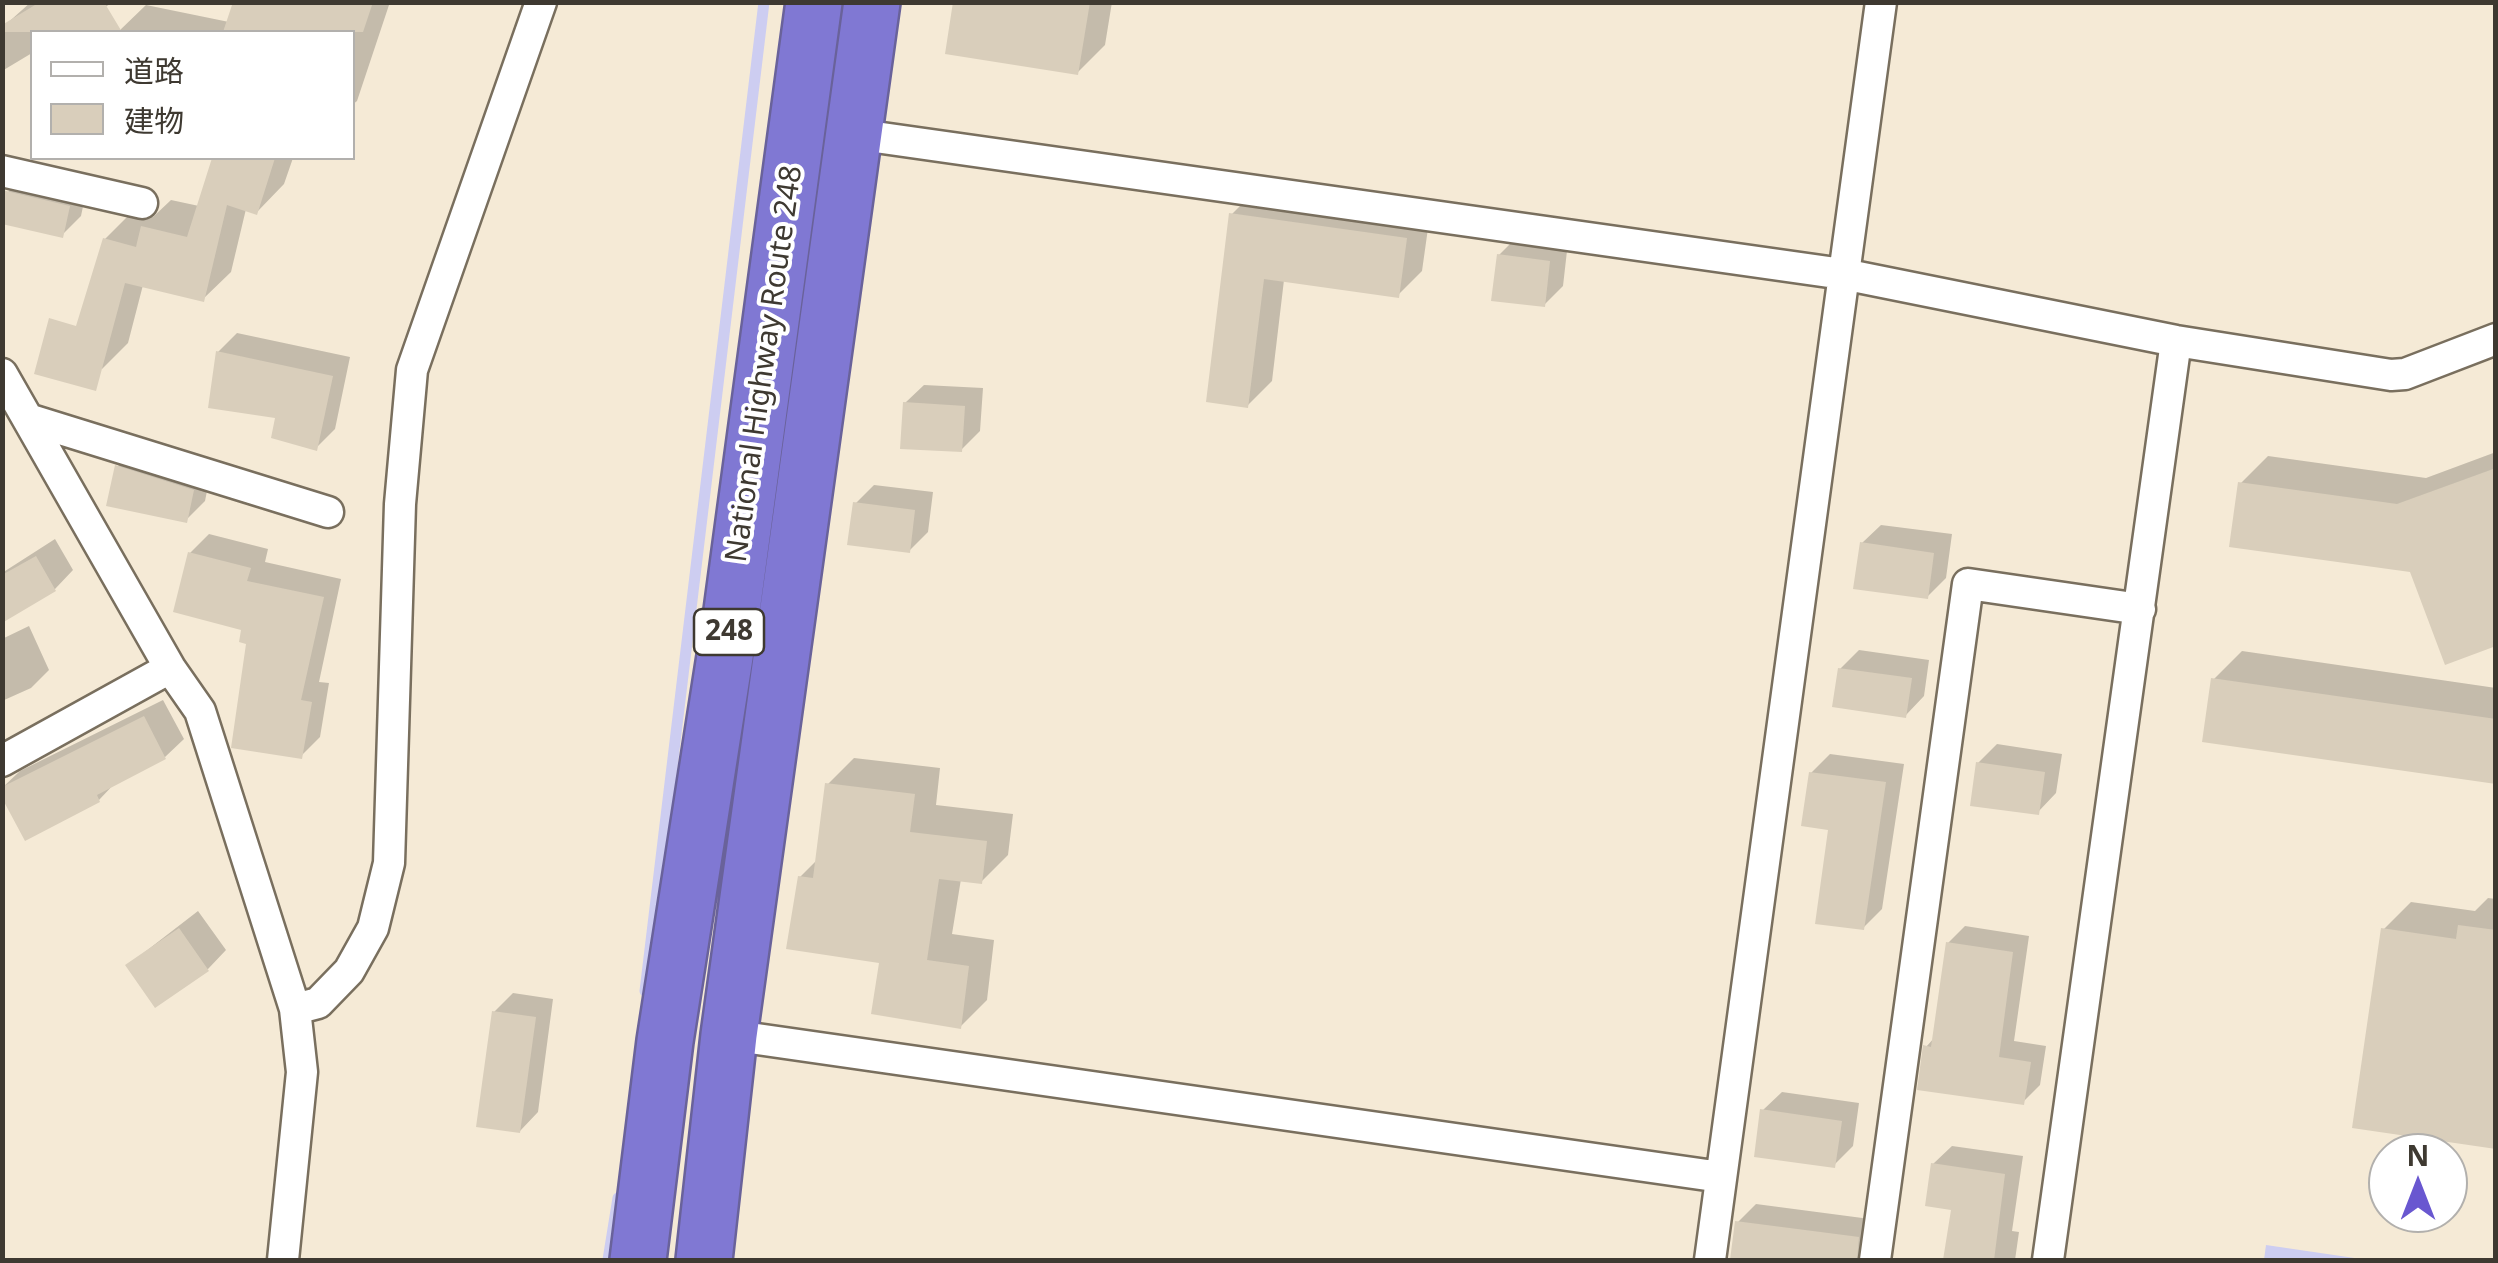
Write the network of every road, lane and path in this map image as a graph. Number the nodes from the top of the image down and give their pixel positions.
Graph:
1 (542, 2) edge
2 (814, 2) edge
3 (872, 2) edge
4 (1881, 2) edge
5 (854, 134) junction
6 (2, 171) edge
7 (142, 203) dead end
8 (1843, 274) junction
9 (2496, 339) edge
10 (2176, 340) junction
11 (2, 374) edge
12 (28, 418) junction
13 (328, 512) dead end
14 (2140, 609) junction
15 (170, 668) junction
16 (2, 762) edge
17 (295, 1008) junction
18 (729, 1035) junction
19 (1721, 1177) junction
20 (282, 1260) edge
21 (638, 1260) edge
22 (704, 1260) edge
23 (1710, 1260) edge
24 (1875, 1260) edge
25 (2048, 1260) edge

1 - 17 street
2 - 21 highway, National Highway Route 248 / 248
3 - 5 highway, National Highway Route 248 / 248
4 - 8 street
5 - 8 street
5 - 18 highway, National Highway Route 248 / 248
6 - 7 street
8 - 10 street
8 - 19 street
9 - 10 street
10 - 14 street
11 - 12 street
12 - 13 street
12 - 15 street
14 - 24 street
14 - 25 street
15 - 16 street
15 - 17 street
17 - 20 street
18 - 19 street
18 - 22 highway, National Highway Route 248 / 248
19 - 23 street

